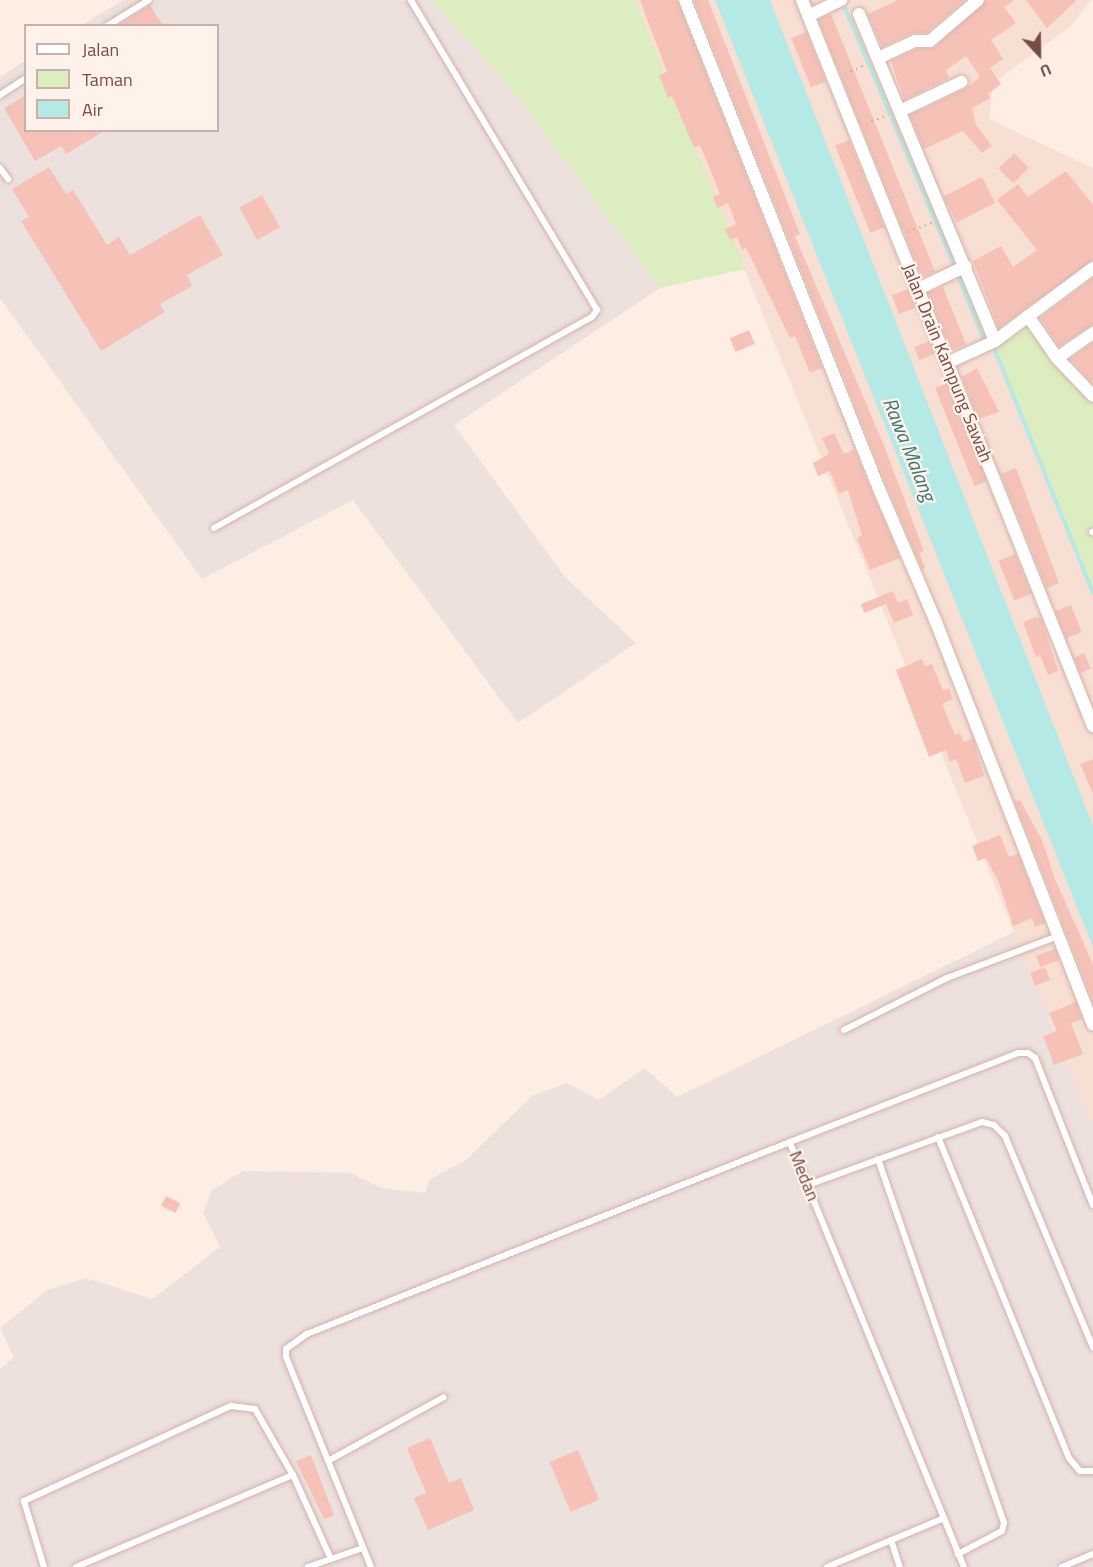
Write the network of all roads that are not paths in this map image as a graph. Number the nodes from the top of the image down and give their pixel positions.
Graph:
1 (149, 0) edge
2 (411, 0) edge
3 (685, 0) edge
4 (802, 0) edge
5 (841, 0) edge
6 (978, 0) edge
7 (859, 14) dead end
8 (808, 16) junction
9 (110, 24) edge
10 (878, 58) junction
11 (24, 79) edge
12 (961, 82) dead end
13 (0, 96) edge
14 (900, 111) junction
15 (0, 168) edge
16 (8, 179) dead end
17 (964, 267) junction
18 (1093, 268) edge
19 (918, 289) junction
20 (1028, 316) junction
21 (1093, 333) edge
22 (992, 343) junction
23 (1057, 358) junction
24 (949, 362) junction
25 (1093, 396) edge
26 (214, 528) dead end
27 (1093, 726) edge
28 (1058, 936) junction
29 (1093, 1024) edge
30 (844, 1030) dead end
31 (938, 1137) junction
32 (790, 1142) junction
33 (878, 1159) junction
34 (808, 1185) junction
35 (1093, 1205) edge
36 (1093, 1347) edge
37 (444, 1397) dead end
38 (328, 1461) junction
39 (1093, 1471) edge
40 (293, 1475) junction
41 (945, 1518) junction
42 (891, 1540) junction
43 (363, 1548) junction
44 (958, 1554) junction
45 (1093, 1554) edge
46 (331, 1559) junction
47 (44, 1567) edge
48 (75, 1567) edge
49 (308, 1567) edge
50 (372, 1567) edge
51 (827, 1567) edge
52 (900, 1567) edge
53 (963, 1567) edge
54 (1062, 1567) edge

1 - 9 lane
2 - 26 lane
3 - 28 street
4 - 8 street, Jalan Drain Kampung Sawah
5 - 8 street
6 - 10 street
7 - 10 street
8 - 19 street, Jalan Drain Kampung Sawah
10 - 14 street
11 - 13 lane
12 - 14 street
14 - 17 street
15 - 16 lane
17 - 19 street
17 - 22 street
18 - 20 street
19 - 24 street, Jalan Drain Kampung Sawah
20 - 22 street
20 - 23 street
21 - 23 street
22 - 24 street
23 - 25 street
24 - 27 street, Jalan Drain Kampung Sawah
28 - 29 street
28 - 30 lane
31 - 33 lane
31 - 36 lane
31 - 39 lane
32 - 34 lane, Medan
32 - 35 lane, Medan
32 - 38 lane
33 - 34 lane
33 - 44 lane
34 - 41 lane, Medan
37 - 38 lane
38 - 43 lane
40 - 46 lane
40 - 47 lane
40 - 48 lane
41 - 42 lane
41 - 44 lane, Medan
42 - 51 lane
42 - 52 lane
43 - 46 lane
43 - 50 lane
44 - 53 lane, Medan
45 - 54 lane
46 - 49 lane

